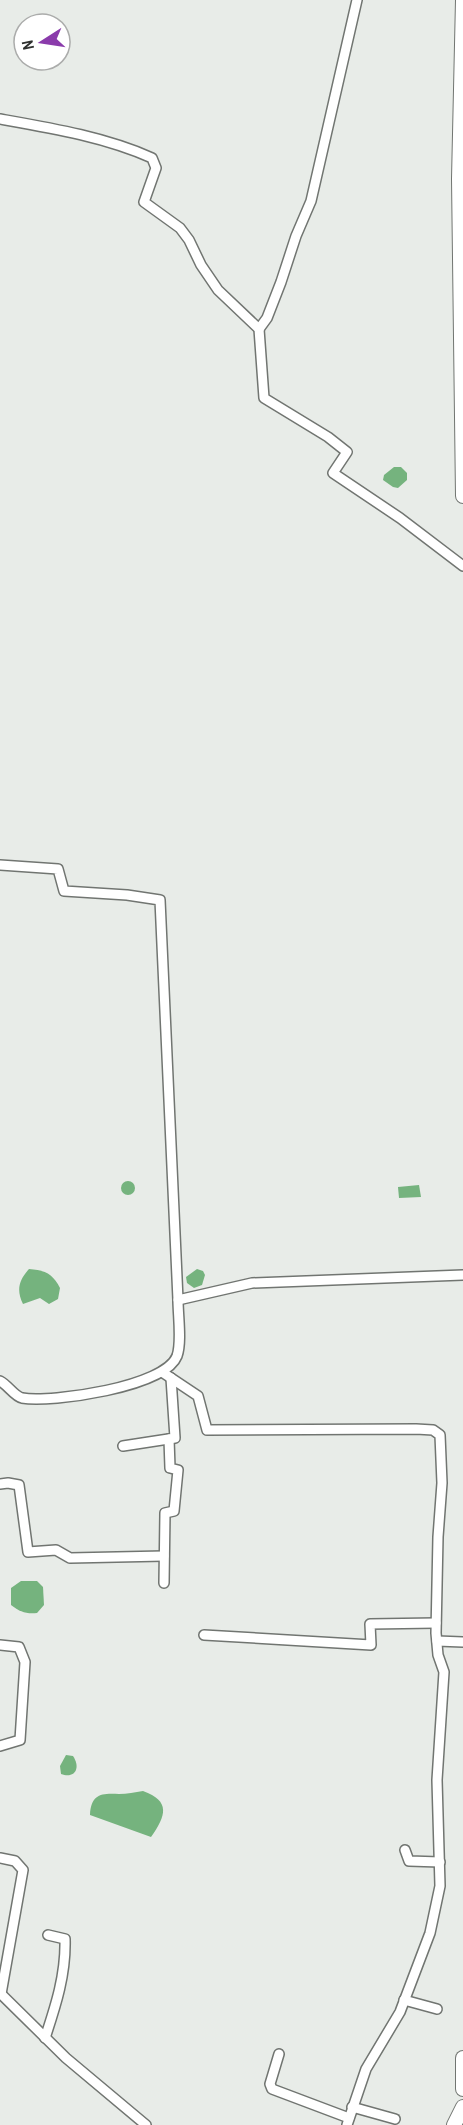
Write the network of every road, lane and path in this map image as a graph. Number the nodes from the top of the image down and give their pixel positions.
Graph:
1 (357, 0) edge
2 (463, 0) edge
3 (0, 119) edge
4 (259, 329) junction
5 (463, 496) edge
6 (463, 566) edge
7 (0, 865) edge
8 (463, 1275) edge
9 (178, 1300) junction
10 (167, 1375) junction
11 (0, 1381) edge
12 (169, 1439) junction
13 (123, 1446) dead end
14 (0, 1484) edge
15 (164, 1556) junction
16 (164, 1583) dead end
17 (436, 1623) junction
18 (204, 1635) dead end
19 (437, 1641) junction
20 (463, 1642) edge
21 (0, 1645) edge
22 (0, 1746) edge
23 (405, 1850) dead end
24 (0, 1858) edge
25 (440, 1863) junction
26 (48, 1935) dead end
27 (1, 1994) edge
28 (404, 2000) junction
29 (437, 2009) dead end
30 (45, 2038) junction
31 (279, 2054) dead end
32 (463, 2058) edge
33 (463, 2089) edge
34 (352, 2107) junction
35 (463, 2107) edge
36 (395, 2119) dead end
37 (348, 2122) edge
38 (146, 2125) edge
39 (454, 2125) edge

1 - 4 street
2 - 5 main road
3 - 4 street
4 - 6 street
7 - 9 street
8 - 9 street
9 - 10 street
10 - 11 street
10 - 12 street
10 - 17 street
12 - 13 street
12 - 15 street
14 - 15 street
15 - 16 street
17 - 18 street
17 - 19 street
19 - 20 street
19 - 25 street
21 - 22 street
23 - 25 street
24 - 27 street
25 - 28 street
26 - 30 street
27 - 30 street
28 - 29 street
28 - 34 street
30 - 38 street
31 - 37 street
32 - 33 main road
34 - 36 street
34 - 37 street
35 - 39 main road

